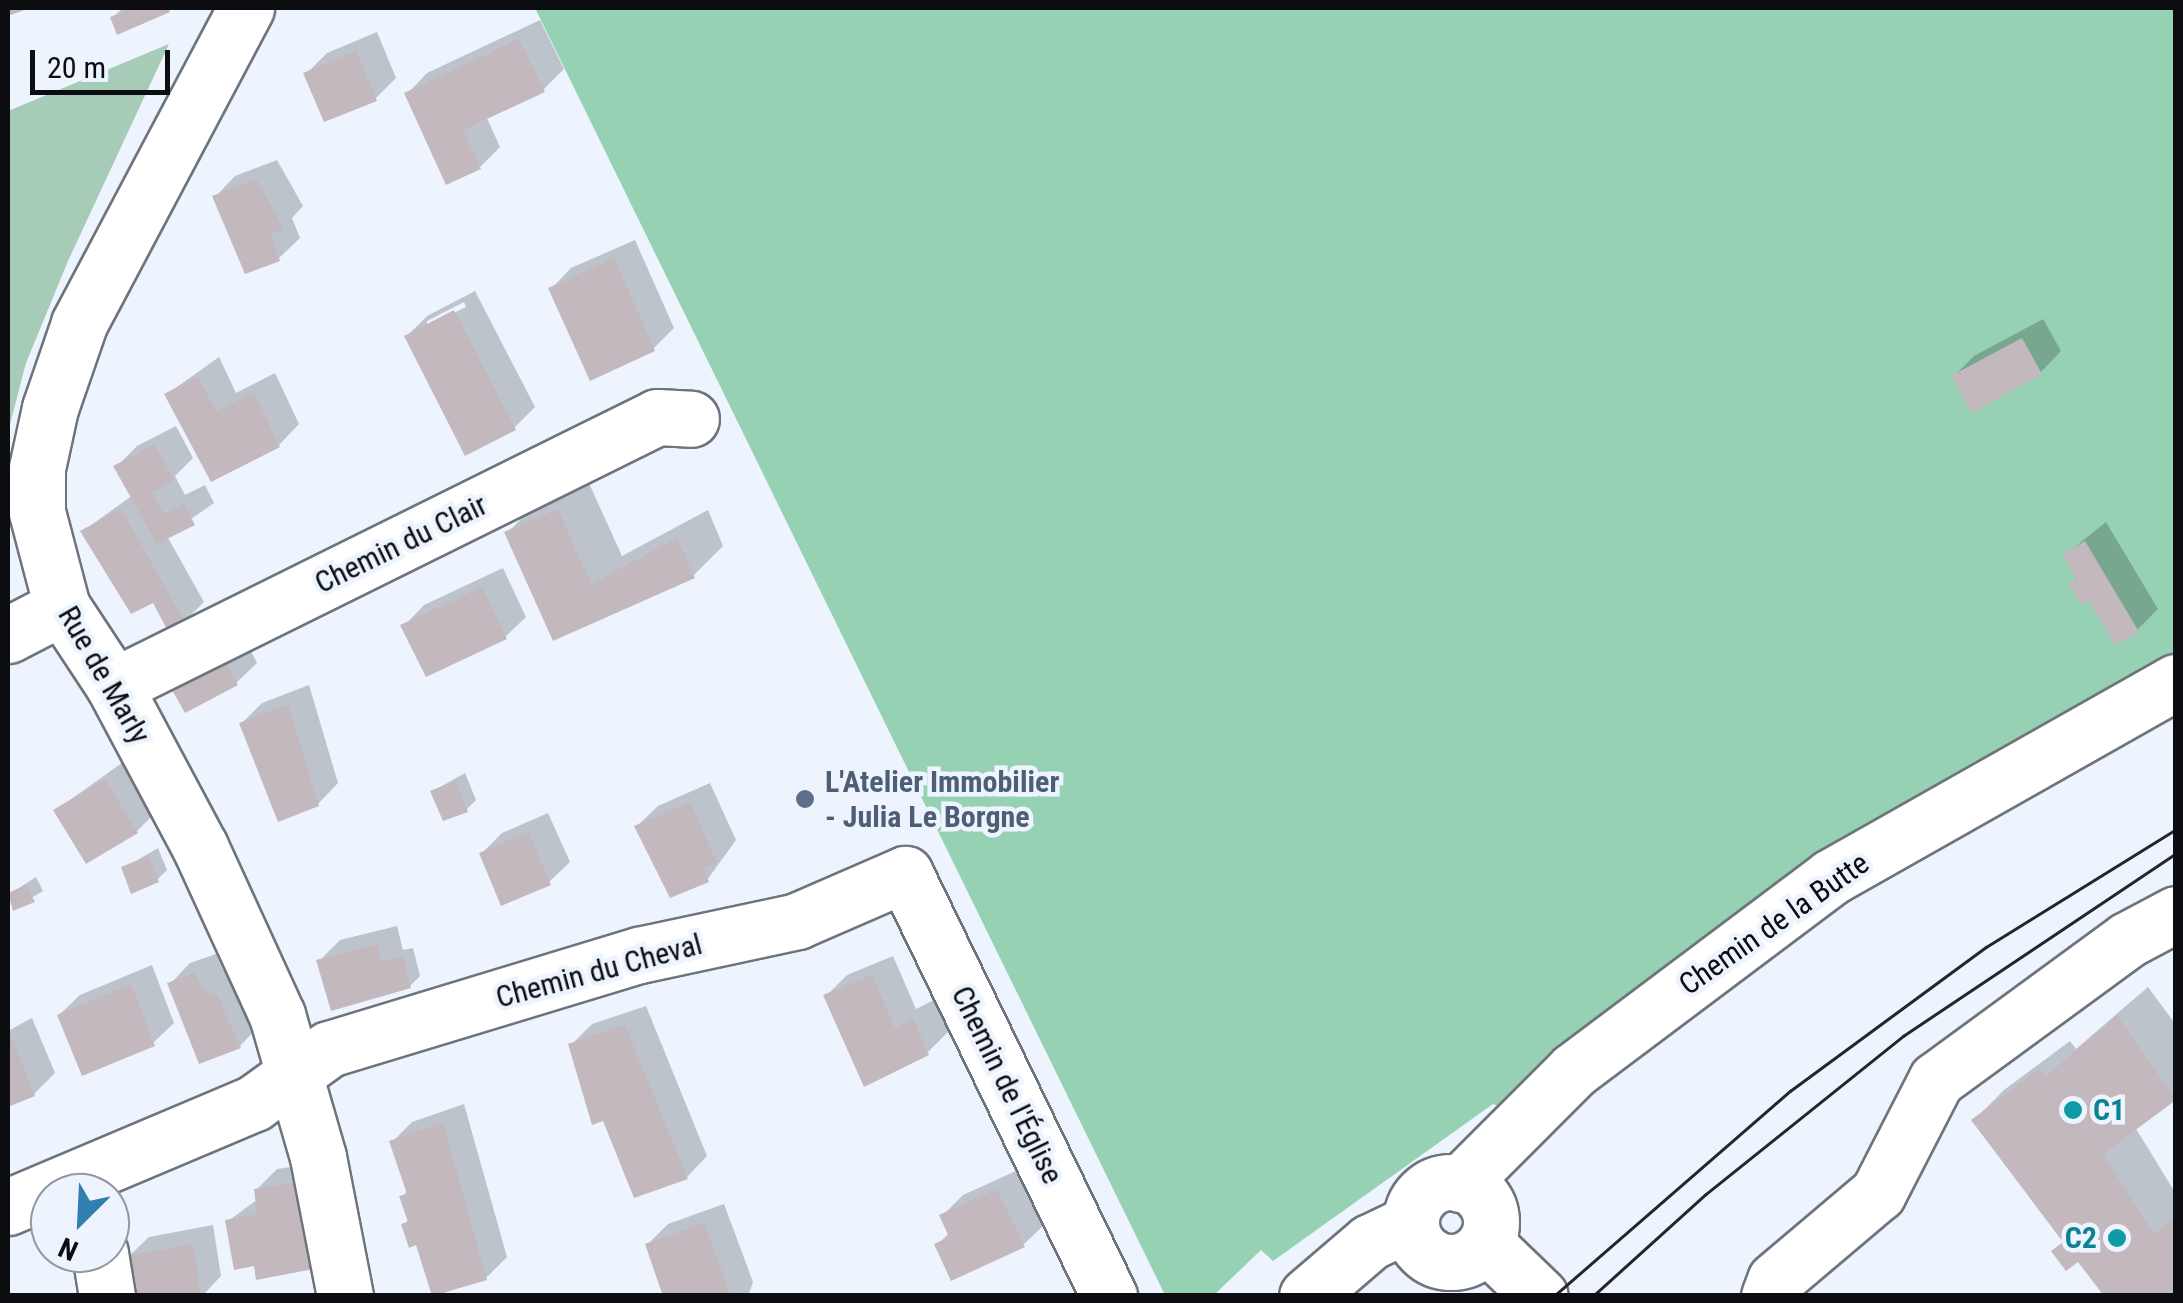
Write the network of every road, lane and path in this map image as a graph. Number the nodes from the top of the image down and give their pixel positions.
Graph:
1 (246, 8) edge
2 (691, 419) dead end
3 (22, 503) edge
4 (62, 607) junction
5 (8, 634) edge
6 (2176, 682) edge
7 (114, 686) junction
8 (905, 874) joint
9 (2176, 914) edge
10 (296, 1073) junction
11 (110, 1173) edge
12 (1460, 1184) junction
13 (1410, 1223) junction
14 (1485, 1243) junction
15 (346, 1296) edge
16 (1108, 1296) edge
17 (1307, 1296) edge
18 (1540, 1296) edge
19 (1769, 1296) edge

1 - 3 street, Rue de Marly
2 - 7 street, Chemin du Clair
3 - 4 street, Rue de Marly
4 - 5 street
4 - 7 street, Rue de Marly
6 - 12 street, Chemin de la Butte
7 - 10 street, Rue de Marly
8 - 10 street, Chemin du Cheval
8 - 16 street, Chemin de l'Église
9 - 19 street
10 - 11 street, Chemin du Cheval
10 - 15 street, Rue de Marly
12 - 13 street
12 - 14 street
13 - 14 street
13 - 17 street
14 - 18 street

